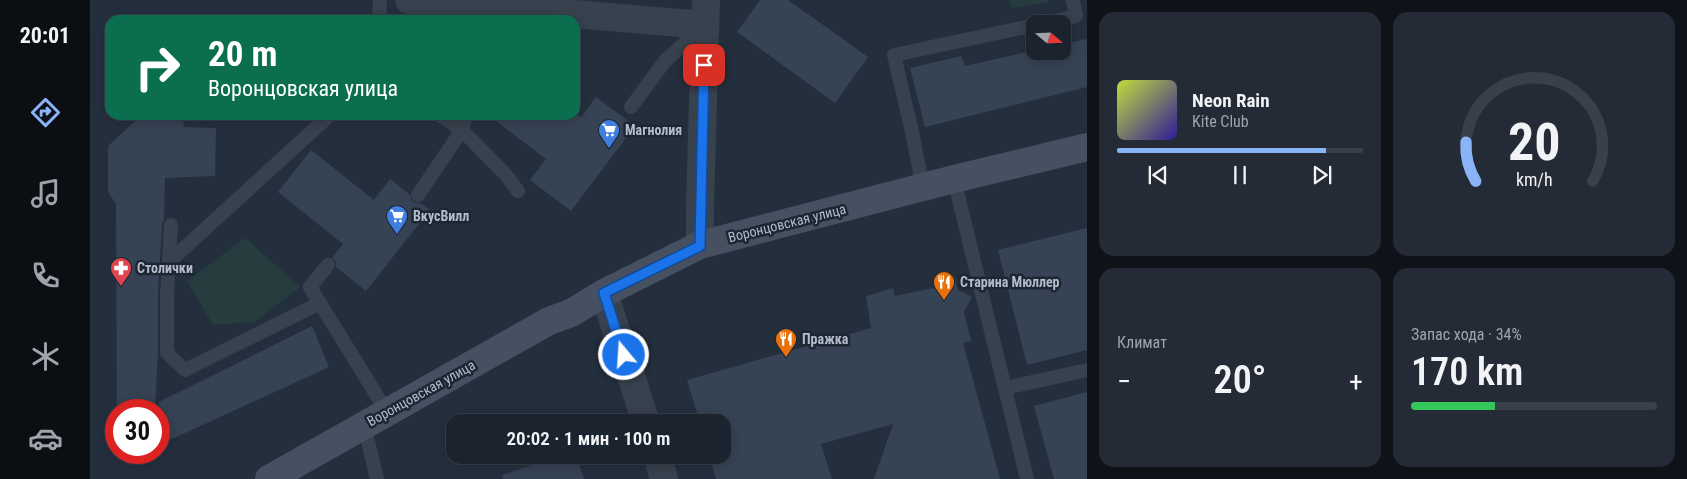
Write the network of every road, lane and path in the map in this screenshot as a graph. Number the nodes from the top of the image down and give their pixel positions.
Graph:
1 (380, 0) edge
2 (409, 0) edge
3 (1073, 0) edge
4 (705, 13) edge
5 (494, 14) edge
6 (379, 15) edge
7 (519, 15) edge
8 (1071, 17) edge
9 (580, 18) edge
10 (1026, 27) edge
11 (631, 107) dead end
12 (325, 120) edge
13 (447, 120) edge
14 (465, 120) edge
15 (462, 130) junction
16 (1086, 150) edge
17 (954, 179) junction
18 (923, 188) junction
19 (518, 192) dead end
20 (418, 195) dead end
21 (171, 225) dead end
22 (700, 246) junction
23 (170, 261) junction
24 (328, 265) dead end
25 (604, 293) junction
26 (320, 303) junction
27 (1087, 370) edge
28 (1005, 388) junction
29 (643, 414) edge
30 (375, 419) junction
31 (660, 464) edge
32 (269, 479) edge
33 (378, 479) edge
34 (664, 479) edge
35 (1027, 479) edge

1 - 6 lane
2 - 5 street
3 - 8 lane
4 - 9 street
4 - 11 lane
4 - 22 street
5 - 7 street
10 - 18 lane
12 - 23 lane
13 - 15 lane
14 - 15 lane
15 - 19 lane
15 - 20 lane
16 - 17 main road, Воронцовская улица
17 - 18 main road, Воронцовская улица
17 - 28 lane
18 - 22 main road, Воронцовская улица
21 - 23 lane
22 - 25 main road, Воронцовская улица
23 - 26 lane
24 - 26 lane
25 - 29 street
25 - 30 main road, Воронцовская улица
26 - 30 lane
27 - 28 lane
28 - 35 lane
30 - 32 main road, Воронцовская улица
30 - 33 lane
31 - 34 street

